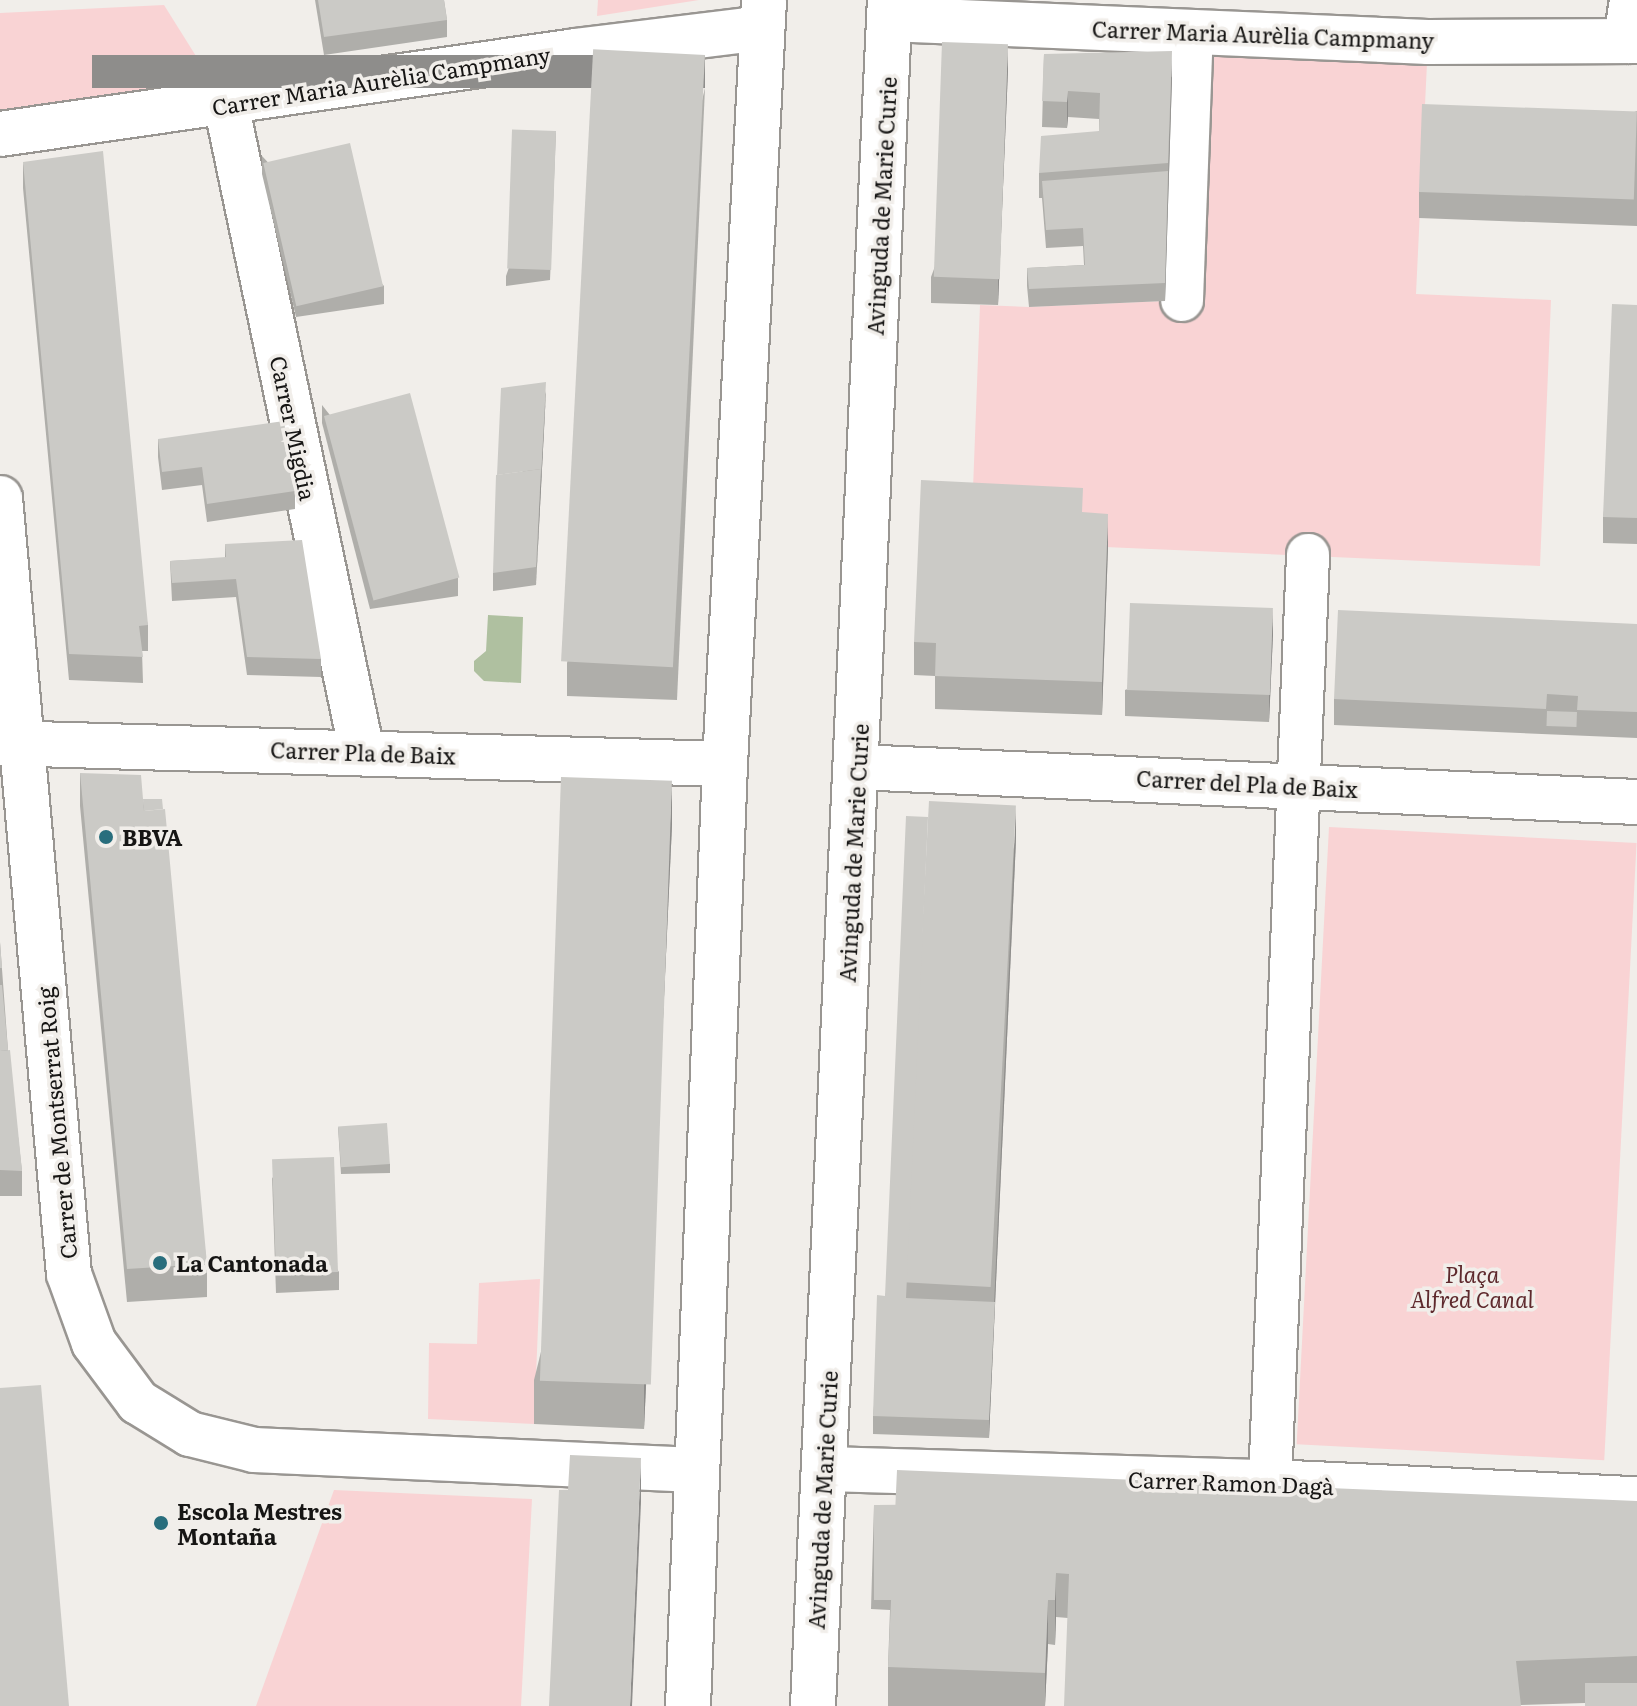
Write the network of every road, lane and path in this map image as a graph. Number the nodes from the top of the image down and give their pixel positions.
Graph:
1 (890, 9) edge
2 (763, 14) edge
3 (1288, 17) edge
4 (1632, 27) edge
5 (1192, 31) junction
6 (226, 104) junction
7 (0, 134) edge
8 (1182, 300) dead end
9 (0, 498) edge
10 (1308, 555) dead end
11 (11, 743) edge
12 (362, 752) junction
13 (725, 764) junction
14 (857, 767) junction
15 (1298, 785) junction
16 (1637, 802) edge
17 (824, 1469) junction
18 (696, 1470) junction
19 (1270, 1482) junction
20 (1637, 1499) edge
21 (688, 1706) edge
22 (813, 1706) edge

1 - 5 street, Carrer Maria Aurèlia Campmany
1 - 14 street, Avinguda de Marie Curie
2 - 6 street, Carrer Maria Aurèlia Campmany
2 - 13 street
3 - 4 street, Carrer Maria Aurèlia Campmany
3 - 5 street, Carrer Maria Aurèlia Campmany
5 - 8 street
6 - 7 street, Carrer Maria Aurèlia Campmany
6 - 12 street, Carrer Migdia
9 - 11 street, Carrer de Montserrat Roig
10 - 15 street
11 - 12 street, Carrer Pla de Baix
11 - 18 street, Carrer de Montserrat Roig
12 - 13 street, Carrer Pla de Baix
13 - 18 street
14 - 15 street, Carrer del Pla de Baix
14 - 17 street, Avinguda de Marie Curie
15 - 16 street, Carrer del Pla de Baix
15 - 19 street
17 - 19 street, Carrer Ramon Dagà
17 - 22 street, Avinguda de Marie Curie
18 - 21 street
19 - 20 street, Carrer Ramon Dagà

